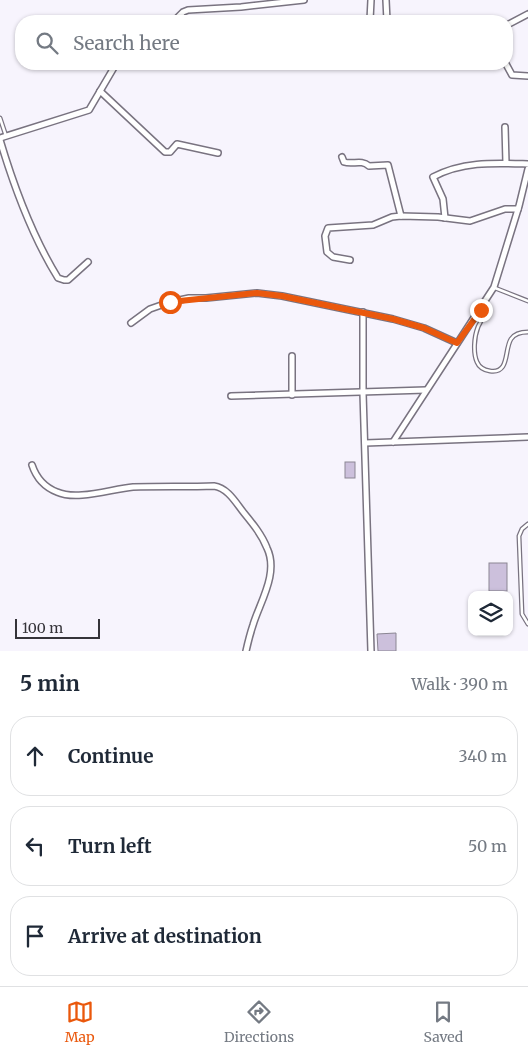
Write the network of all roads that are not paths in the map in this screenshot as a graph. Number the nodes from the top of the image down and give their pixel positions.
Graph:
1 (304, 0) edge
2 (371, 0) edge
3 (386, 0) edge
4 (528, 14) edge
5 (180, 15) edge
6 (370, 15) edge
7 (387, 15) edge
8 (513, 22) edge
9 (112, 70) edge
10 (510, 70) edge
11 (528, 76) edge
12 (100, 91) junction
13 (0, 118) edge
14 (505, 127) dead end
15 (2, 138) edge
16 (218, 153) dead end
17 (342, 157) dead end
18 (506, 163) junction
19 (528, 164) edge
20 (528, 169) edge
21 (518, 209) junction
22 (401, 216) junction
23 (445, 218) junction
24 (350, 260) dead end
25 (88, 262) dead end
26 (494, 287) junction
27 (528, 302) edge
28 (481, 310) junction
29 (363, 312) junction
30 (132, 323) dead end
31 (528, 332) edge
32 (457, 343) junction
33 (292, 356) dead end
34 (426, 390) junction
35 (363, 393) junction
36 (292, 395) junction
37 (231, 396) dead end
38 (528, 437) edge
39 (393, 442) junction
40 (365, 443) junction
41 (32, 465) dead end
42 (528, 524) edge
43 (528, 624) edge
44 (246, 651) edge
45 (371, 651) edge

1 - 5 street
2 - 6 street
3 - 7 street
4 - 8 street
9 - 12 street
10 - 11 street
12 - 15 street
12 - 16 street
13 - 15 lane
14 - 18 street
15 - 25 street
17 - 22 street
18 - 19 street
18 - 23 street
20 - 21 street
21 - 23 street
21 - 26 street
22 - 23 street
22 - 24 street
26 - 27 lane
26 - 28 street
28 - 31 lane
28 - 32 street
29 - 30 street
29 - 32 street
29 - 35 street
32 - 34 street
33 - 36 street
34 - 35 street
34 - 39 street
35 - 36 street
35 - 40 street
36 - 37 street
38 - 39 street
39 - 40 street
40 - 45 street
41 - 44 street
42 - 43 lane

